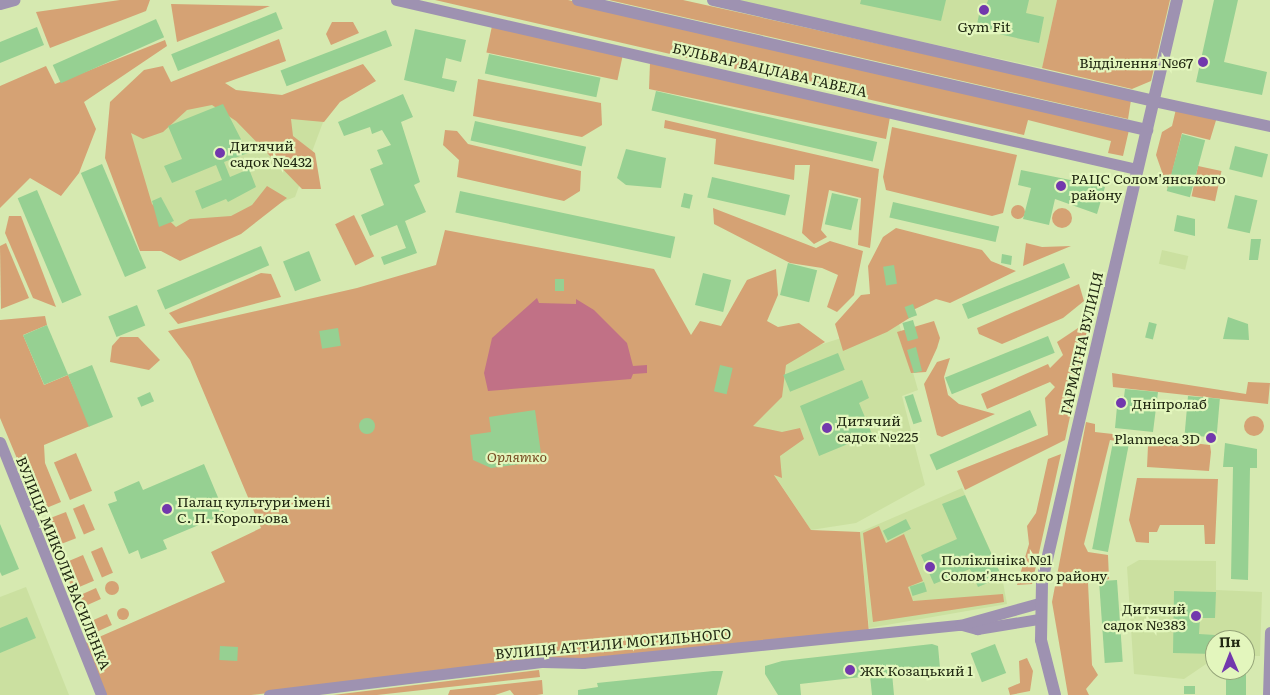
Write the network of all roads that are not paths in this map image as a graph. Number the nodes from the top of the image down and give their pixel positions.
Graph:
1 (14, 0) edge
2 (396, 0) edge
3 (578, 0) edge
4 (713, 0) edge
5 (1178, 0) edge
6 (0, 4) edge
7 (1154, 101) junction
8 (1270, 126) edge
9 (1147, 130) junction
10 (1137, 169) junction
11 (0, 442) edge
12 (1040, 603) junction
13 (1039, 619) junction
14 (960, 625) junction
15 (1270, 632) edge
16 (101, 695) edge
17 (270, 695) edge
18 (1055, 695) edge
19 (1268, 695) edge

1 - 6 street
2 - 10 street, БУЛЬВАР ВАЦЛАВА ГАВЕЛА
3 - 9 street, БУЛЬВАР ВАЦЛАВА ГАВЕЛА
4 - 7 street
5 - 7 street, ГАРМАТНА ВУЛИЦЯ
7 - 8 street
7 - 9 street, ГАРМАТНА ВУЛИЦЯ
9 - 10 street, ГАРМАТНА ВУЛИЦЯ
10 - 12 street, ГАРМАТНА ВУЛИЦЯ
11 - 16 street, ВУЛИЦЯ МИКОЛИ ВАСИЛЕНКА
12 - 13 street, ГАРМАТНА ВУЛИЦЯ
12 - 14 street, ВУЛИЦЯ АТТИЛИ МОГИЛЬНОГО
13 - 14 street, ВУЛИЦЯ АТТИЛИ МОГИЛЬНОГО
13 - 18 street, ГАРМАТНА ВУЛИЦЯ
14 - 17 street, ВУЛИЦЯ АТТИЛИ МОГИЛЬНОГО
15 - 19 street

